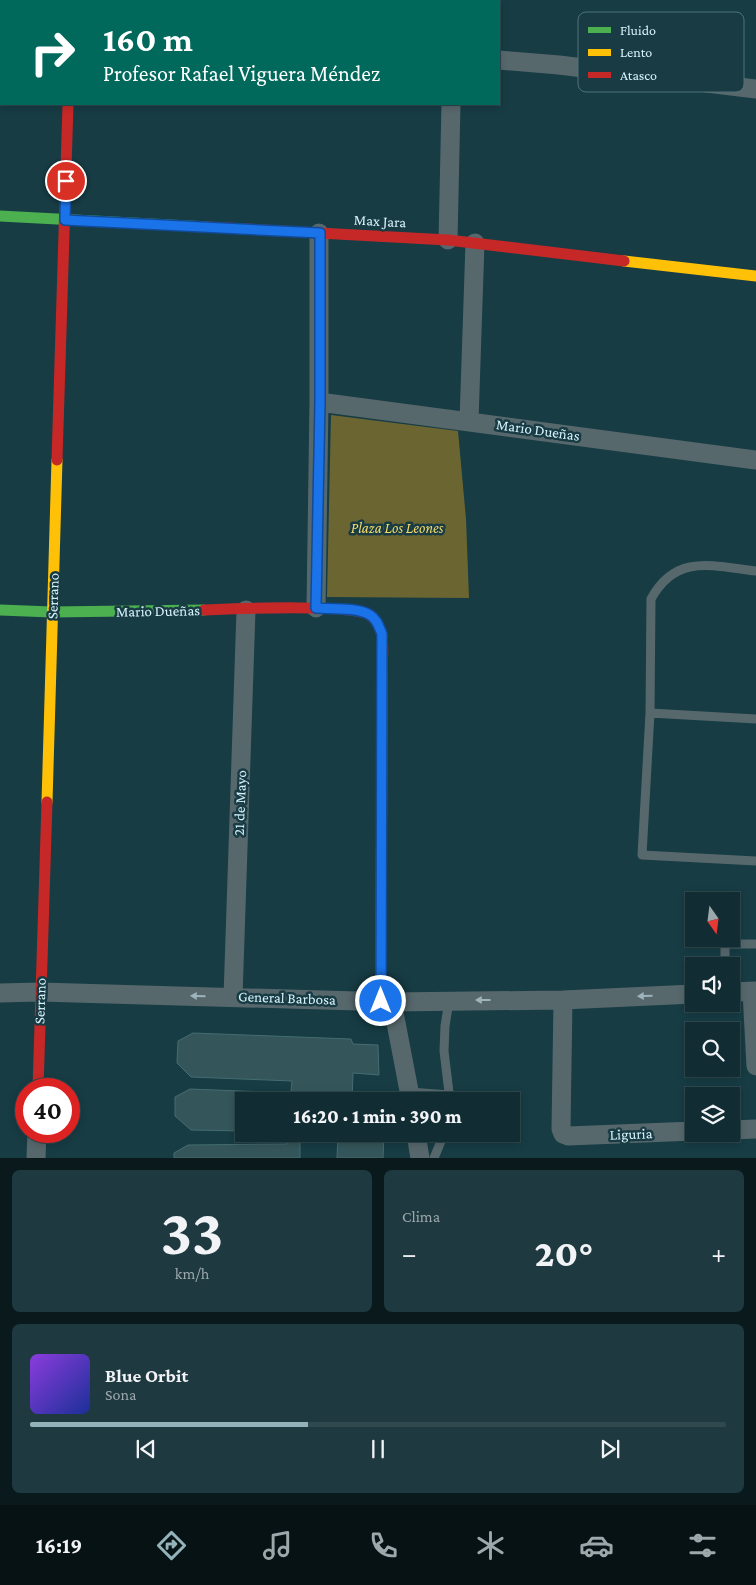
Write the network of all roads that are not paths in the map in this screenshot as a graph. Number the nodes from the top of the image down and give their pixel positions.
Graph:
1 (500, 60) edge
2 (578, 67) edge
3 (68, 105) edge
4 (451, 105) edge
5 (0, 216) edge
6 (65, 220) junction
7 (320, 233) junction
8 (448, 240) junction
9 (475, 242) junction
10 (756, 276) edge
11 (320, 402) junction
12 (469, 421) junction
13 (756, 460) edge
14 (756, 572) edge
15 (316, 608) junction
16 (0, 610) edge
17 (246, 610) junction
18 (52, 612) junction
19 (650, 713) junction
20 (756, 719) edge
21 (756, 861) edge
22 (756, 944) edge
23 (725, 957) edge
24 (40, 992) junction
25 (740, 992) edge
26 (754, 992) edge
27 (0, 993) edge
28 (685, 994) edge
29 (233, 997) junction
30 (563, 1000) junction
31 (386, 1001) junction
32 (449, 1001) junction
33 (756, 1066) edge
34 (38, 1078) edge
35 (409, 1092) edge
36 (449, 1092) edge
37 (756, 1129) edge
38 (740, 1130) edge
39 (685, 1131) edge
40 (417, 1142) edge
41 (441, 1142) edge
42 (37, 1143) edge
43 (36, 1158) edge
44 (420, 1158) edge
45 (434, 1158) edge

1 - 2 street
3 - 6 street, Serrano
4 - 8 street
5 - 6 street, Max Jara
6 - 7 street, Max Jara
6 - 18 street, Serrano
7 - 8 street, Max Jara
7 - 11 street
8 - 9 street, Max Jara
9 - 10 street, Max Jara
9 - 12 street
11 - 12 street, Mario Dueñas
11 - 15 street
12 - 13 street, Mario Dueñas
14 - 19 lane
15 - 17 street, Mario Dueñas
15 - 31 street, Mario Dueñas
16 - 18 street, Mario Dueñas
17 - 18 street, Mario Dueñas
17 - 29 street, 21 de Mayo
18 - 24 street, Serrano
19 - 20 lane
19 - 21 lane
22 - 23 lane
24 - 27 street, General Barbosa
29 -> 24 street, General Barbosa
24 - 34 street, Serrano
25 - 26 street
26 - 33 street
28 -> 30 street, General Barbosa
29 - 31 street, General Barbosa
30 -> 32 street, General Barbosa
30 - 39 street, Liguria
31 - 32 street, General Barbosa
31 - 35 street
32 - 36 lane
37 - 38 street
40 - 44 street
41 - 45 lane
42 - 43 street

